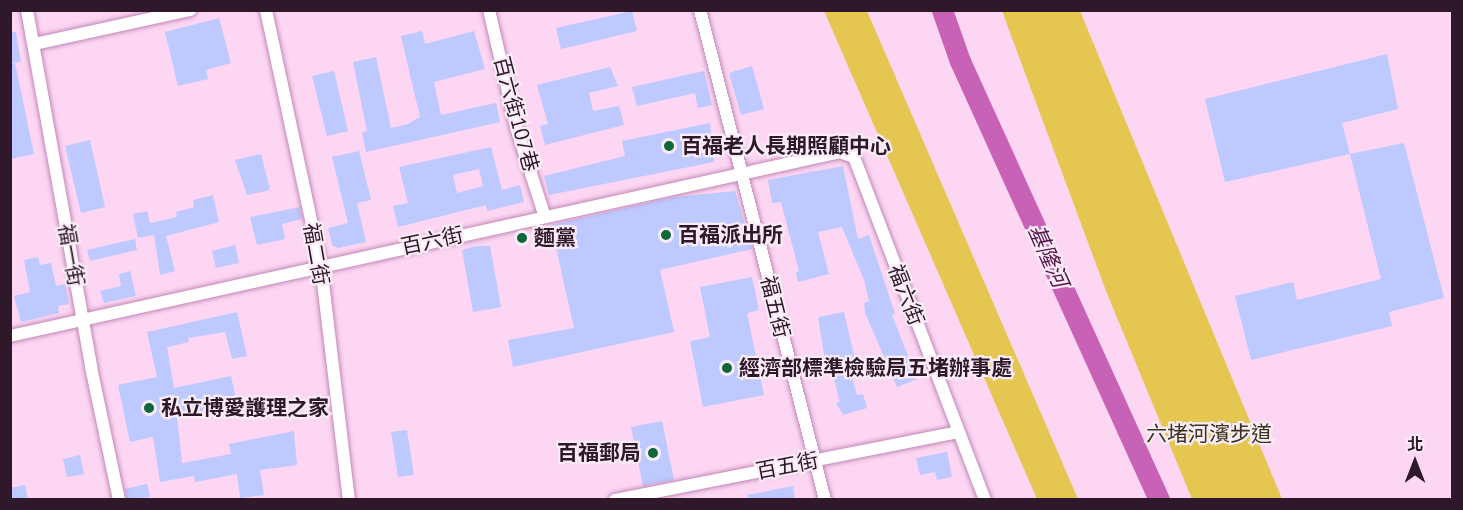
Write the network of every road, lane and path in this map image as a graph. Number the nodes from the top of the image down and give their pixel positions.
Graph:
1 (27, 10) edge
2 (190, 10) edge
3 (266, 10) edge
4 (489, 10) edge
5 (700, 10) edge
6 (34, 44) junction
7 (854, 157) joint
8 (742, 172) junction
9 (545, 217) junction
10 (321, 266) junction
11 (82, 318) junction
12 (10, 336) edge
13 (958, 432) junction
14 (814, 460) junction
15 (119, 500) edge
16 (350, 500) edge
17 (615, 500) edge
18 (825, 500) edge
19 (985, 500) edge

1 - 6 street, 福一街
2 - 6 street
3 - 10 street, 福二街
4 - 9 street, 百六街107巷
5 - 8 street, 福五街
6 - 11 street, 福一街
7 - 8 street, 百六街
7 - 13 street, 福六街
8 - 9 street, 百六街
8 - 14 street, 福五街
9 - 10 street, 百六街
10 - 11 street, 百六街
10 - 16 street, 福二街
11 - 12 street, 百六街
11 - 15 street, 福一街
13 - 14 street, 百五街
13 - 19 street, 福六街
14 - 17 street, 百五街
14 - 18 street, 福五街

